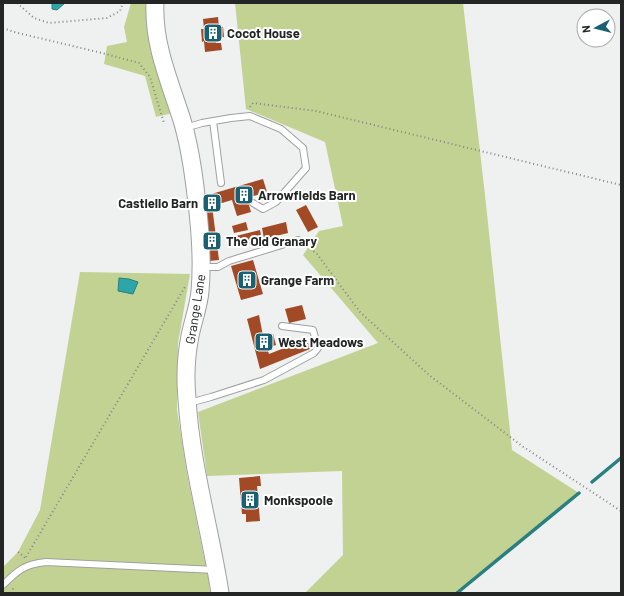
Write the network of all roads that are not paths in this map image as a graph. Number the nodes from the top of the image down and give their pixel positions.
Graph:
1 (153, 4) edge
2 (213, 121) junction
3 (184, 128) junction
4 (221, 183) dead end
5 (253, 203) dead end
6 (298, 240) road end
7 (201, 267) junction
8 (282, 326) dead end
9 (187, 403) junction
10 (216, 570) junction
11 (3, 585) edge
12 (220, 593) edge

1 - 3 street, Grange Lane
2 - 3 lane
2 - 4 lane
2 - 5 lane
3 - 7 street, Grange Lane
6 - 7 lane
7 - 9 street, Grange Lane
8 - 9 lane
9 - 10 street, Grange Lane
10 - 11 lane
10 - 12 street, Grange Lane

